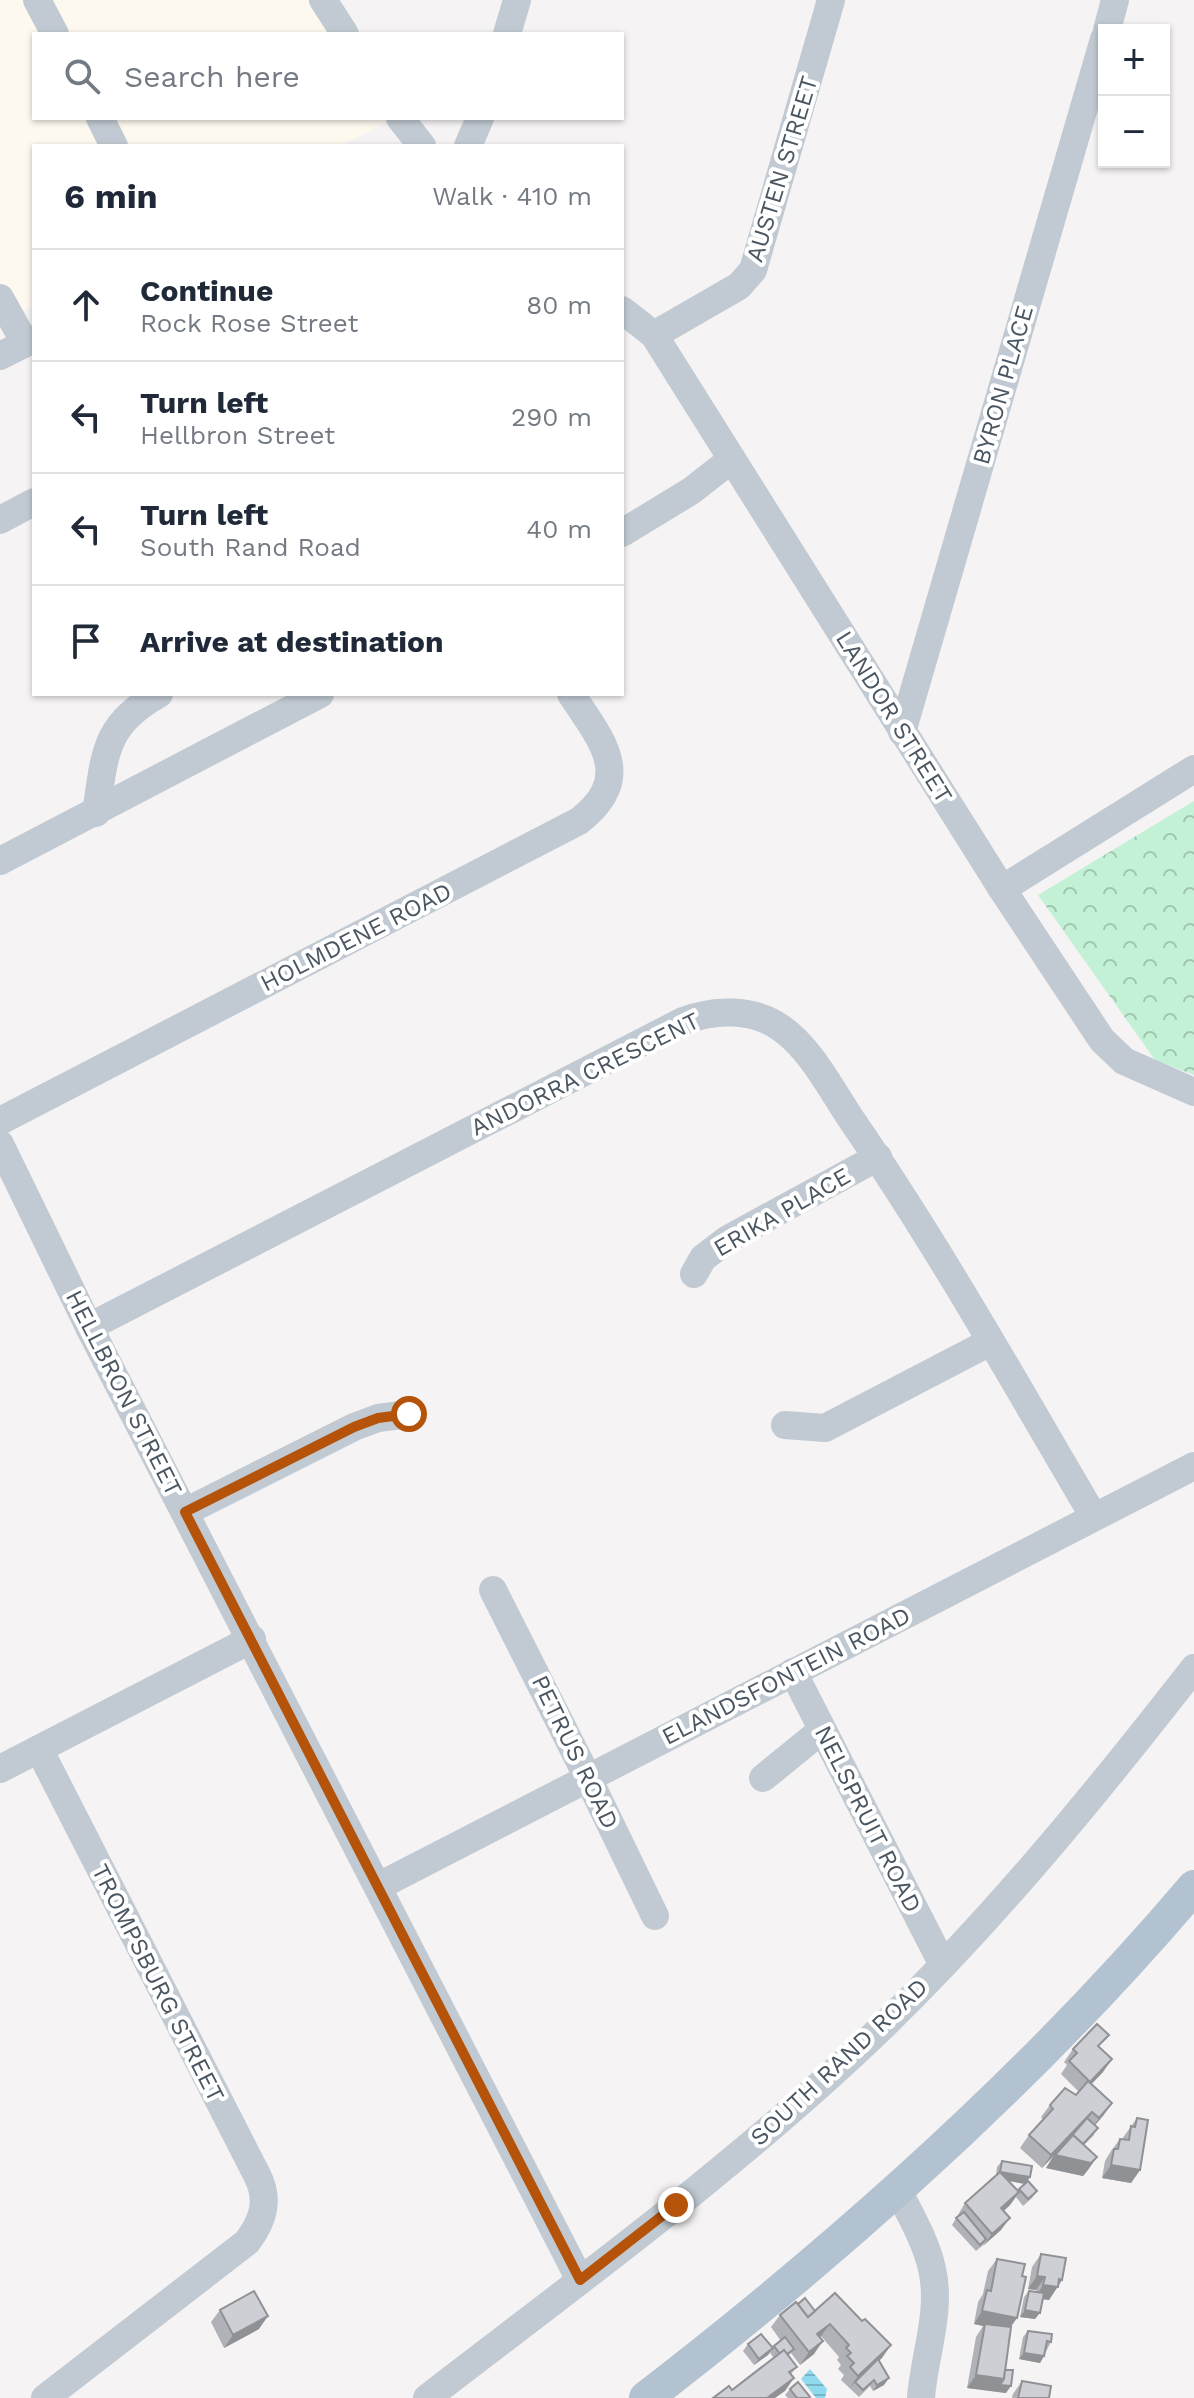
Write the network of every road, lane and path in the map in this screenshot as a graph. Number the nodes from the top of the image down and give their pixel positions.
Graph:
1 (37, 0) edge
2 (323, 0) edge
3 (517, 0) edge
4 (831, 0) edge
5 (1115, 0) edge
6 (1109, 24) edge
7 (54, 32) edge
8 (344, 32) edge
9 (508, 32) edge
10 (1098, 60) edge
11 (101, 120) edge
12 (479, 120) edge
13 (113, 144) edge
14 (469, 144) edge
15 (0, 298) edge
16 (624, 312) edge
17 (654, 335) junction
18 (20, 346) edge
19 (732, 459) junction
20 (32, 503) edge
21 (0, 520) edge
22 (624, 532) edge
23 (156, 696) edge
24 (316, 696) edge
25 (572, 696) edge
26 (902, 732) junction
27 (1194, 769) edge
28 (96, 813) junction
29 (0, 861) edge
30 (1002, 889) junction
31 (1194, 1092) edge
32 (0, 1121) edge
33 (0, 1144) edge
34 (878, 1157) junction
35 (694, 1274) dead end
36 (89, 1327) junction
37 (990, 1342) junction
38 (409, 1414) dead end
39 (785, 1425) dead end
40 (1194, 1466) edge
41 (185, 1512) junction
42 (1094, 1517) junction
43 (493, 1590) dead end
44 (252, 1639) junction
45 (1194, 1668) edge
46 (793, 1672) junction
47 (822, 1730) junction
48 (39, 1749) junction
49 (0, 1769) edge
50 (588, 1778) junction
51 (763, 1778) dead end
52 (379, 1886) junction
53 (1194, 1887) edge
54 (655, 1916) dead end
55 (943, 1965) junction
56 (898, 2190) junction
57 (580, 2280) junction
58 (45, 2398) edge
59 (427, 2398) edge
60 (646, 2398) edge
61 (921, 2398) edge

1 - 7 street
2 - 8 street
3 - 9 street
4 - 17 street, AUSTEN STREET
5 - 6 street
10 - 26 street, BYRON PLACE
11 - 13 street
12 - 14 street
15 - 18 street
16 - 17 street, LANDOR STREET
17 - 19 street, LANDOR STREET
19 - 22 street
19 - 26 street, LANDOR STREET
20 - 21 street
23 - 28 street
24 - 28 street
25 - 32 street, HOLMDENE ROAD
26 - 30 street, LANDOR STREET
27 - 30 street
28 - 29 street
30 - 31 street, LANDOR STREET
33 - 36 street, HELLBRON STREET
34 - 35 street, ERIKA PLACE
34 - 36 street, ANDORRA CRESCENT
34 - 37 street, ANDORRA CRESCENT
36 - 41 street, HELLBRON STREET
37 - 39 street
37 - 42 street, ANDORRA CRESCENT
38 - 41 street
40 - 42 street, ELANDSFONTEIN ROAD
41 - 44 street, HELLBRON STREET
42 - 46 street, ELANDSFONTEIN ROAD
43 - 50 street, PETRUS ROAD
44 - 48 street
44 - 52 street, HELLBRON STREET
45 - 55 street, SOUTH RAND ROAD
46 - 47 street, NELSPRUIT ROAD
46 - 50 street, ELANDSFONTEIN ROAD
47 - 51 street
47 - 55 street, NELSPRUIT ROAD
48 - 49 street
48 - 58 street, TROMPSBURG STREET
50 - 52 street, ELANDSFONTEIN ROAD
50 - 54 street, PETRUS ROAD
52 - 57 street, HELLBRON STREET
53 - 56 main road
55 - 57 street, SOUTH RAND ROAD
56 - 60 main road
56 - 61 street
57 - 59 street, SOUTH RAND ROAD

